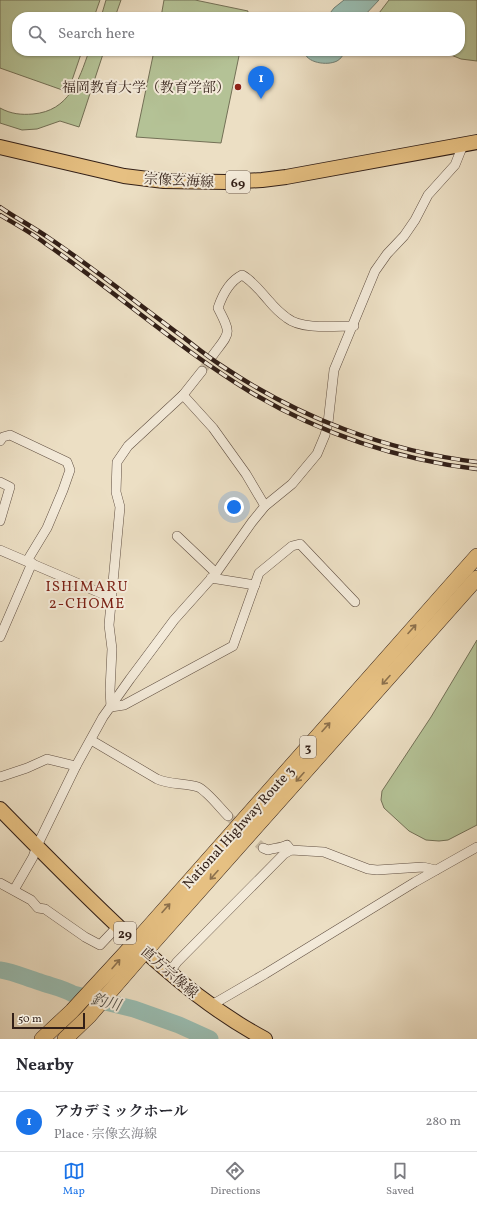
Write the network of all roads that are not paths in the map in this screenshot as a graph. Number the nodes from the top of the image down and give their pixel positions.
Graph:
1 (477, 142) edge
2 (463, 145) junction
3 (0, 147) edge
4 (354, 326) junction
5 (213, 355) tunnel mouth
6 (202, 371) tunnel mouth
7 (183, 395) junction
8 (0, 441) edge
9 (0, 482) edge
10 (265, 506) junction
11 (0, 521) edge
12 (178, 536) dead end
13 (0, 550) edge
14 (477, 556) edge
15 (29, 562) junction
16 (213, 576) junction
17 (477, 578) edge
18 (255, 585) junction
19 (112, 598) junction
20 (355, 602) dead end
21 (0, 637) edge
22 (111, 707) junction
23 (91, 740) junction
24 (76, 766) junction
25 (0, 777) edge
26 (0, 809) edge
27 (228, 816) tunnel mouth
28 (36, 846) junction
29 (477, 847) edge
30 (263, 848) tunnel mouth
31 (291, 850) junction
32 (436, 870) junction
33 (0, 883) edge
34 (14, 890) junction
35 (118, 926) junction
36 (145, 941) junction
37 (135, 953) junction
38 (169, 973) junction
39 (210, 1006) junction
40 (42, 1039) edge
41 (65, 1039) edge
42 (265, 1039) edge

1 - 2 main road, 宗像玄海線 / 69
2 - 3 main road, 宗像玄海線 / 69
2 - 4 street
4 - 5 street
4 - 10 street
6 - 7 street
7 - 10 street
7 - 19 street
8 - 15 street
9 - 11 street
10 - 16 street
12 - 16 street
13 - 15 street
36 -> 14 highway, National Highway Route 3 / 3
15 - 19 street
15 - 21 street
16 - 18 street
16 - 22 street
17 -> 36 highway, National Highway Route 3 / 3
18 - 20 street
18 - 22 street
19 - 22 street
22 - 23 street
23 - 24 street
23 - 27 street
24 - 25 street
24 - 28 street
26 - 28 main road, 直方宗像線 / 29
28 - 34 street
28 - 35 main road, 直方宗像線 / 29
29 - 32 street
30 - 31 street
31 - 32 street
31 - 38 street
32 - 39 street
33 - 34 street
34 - 35 street
35 - 38 main road, 直方宗像線 / 29
36 - 37 highway, National Highway Route 3 / 3, bridge
40 -> 37 highway, National Highway Route 3 / 3
37 - 41 highway, National Highway Route 3 / 3
38 - 39 main road, 直方宗像線 / 29
39 - 42 main road, 直方宗像線 / 29

